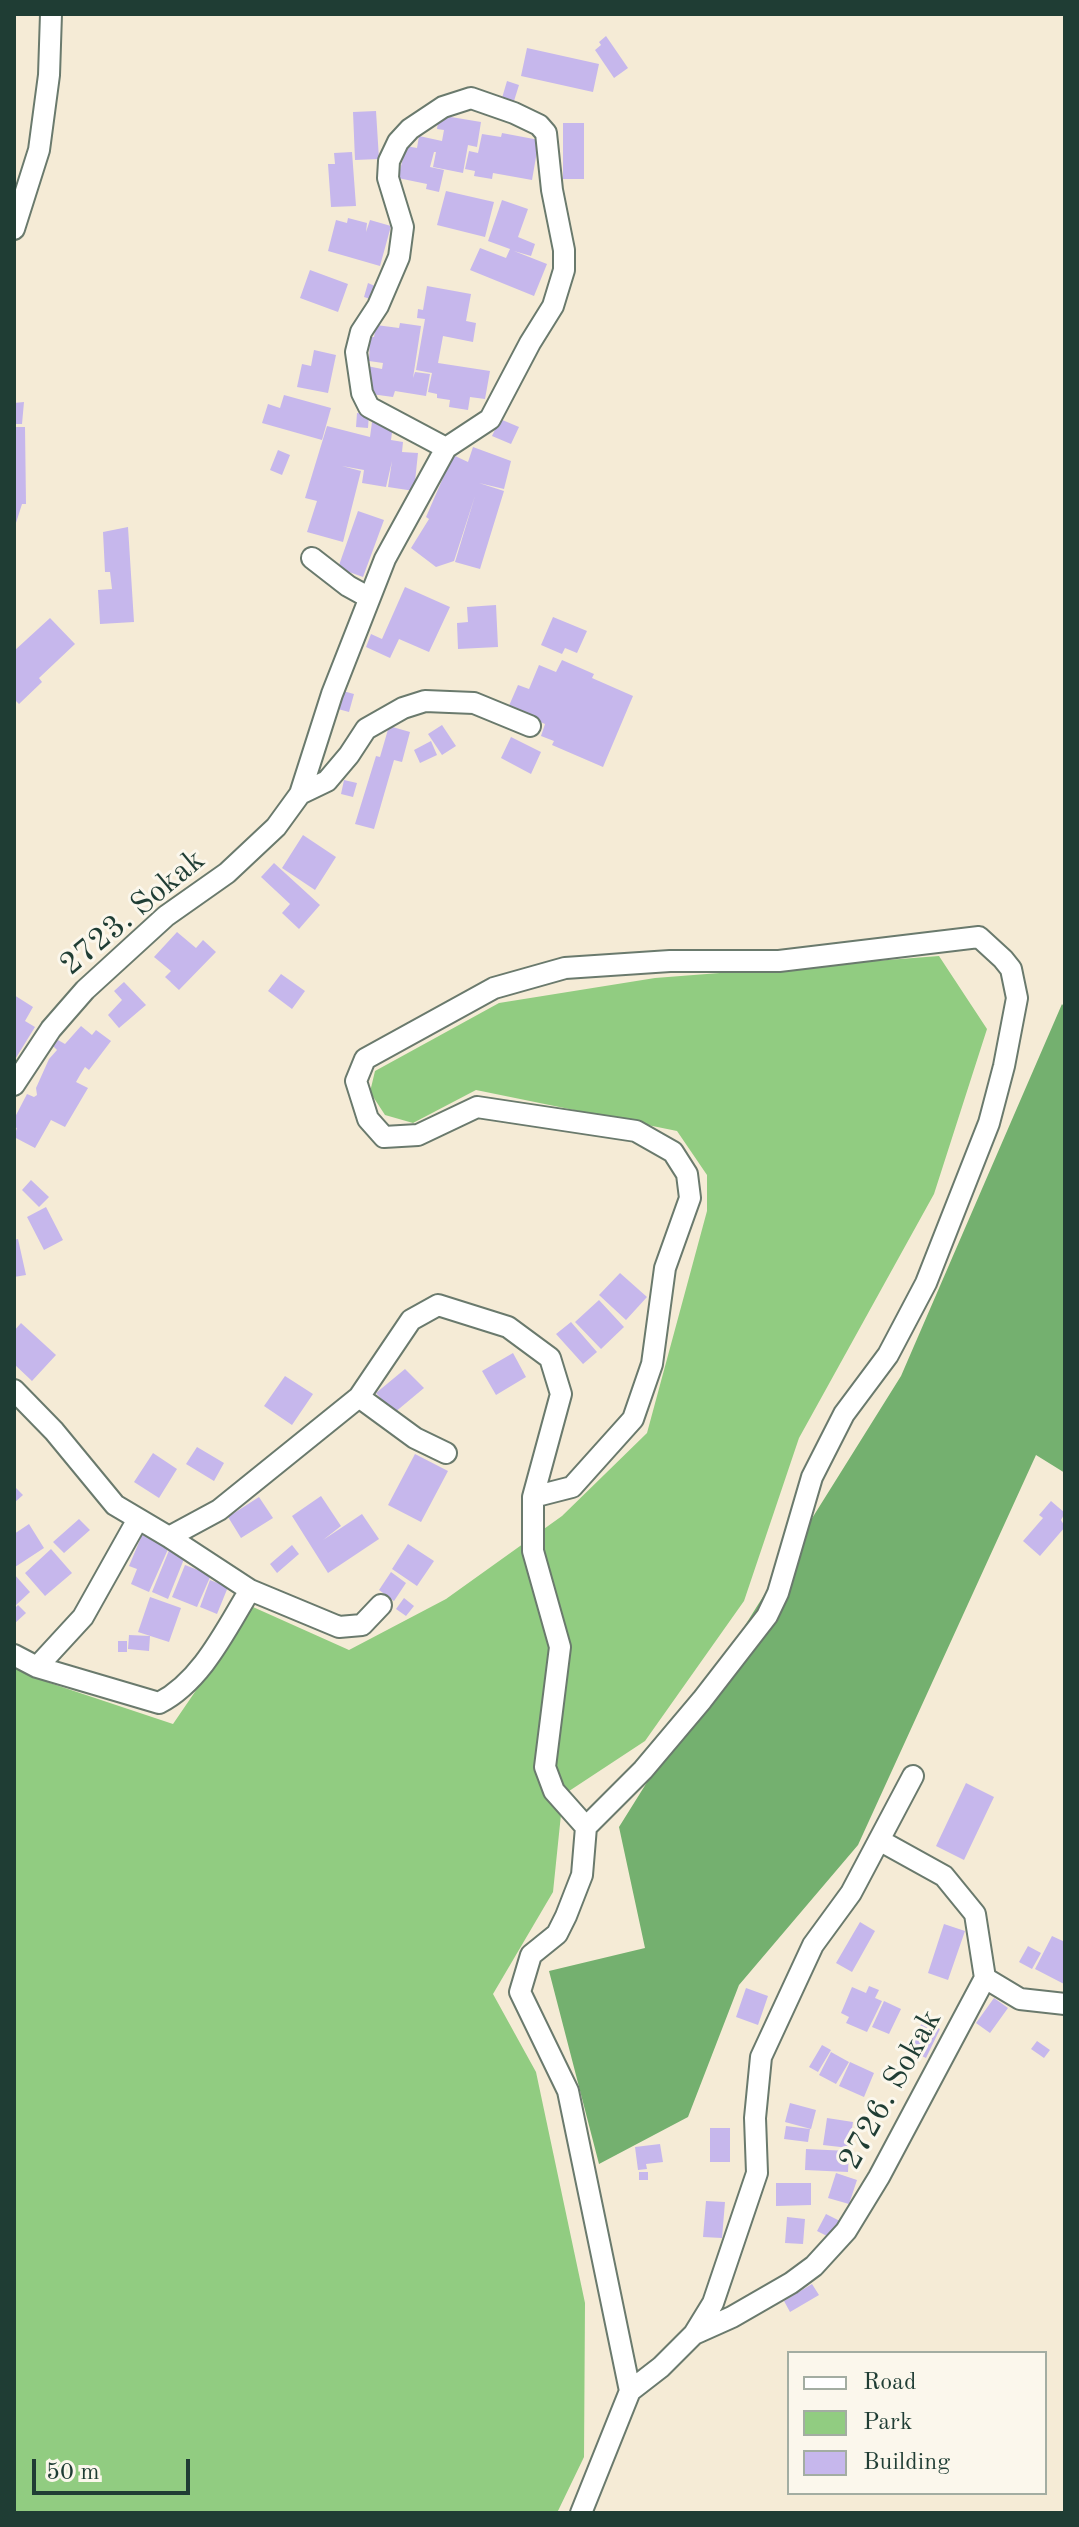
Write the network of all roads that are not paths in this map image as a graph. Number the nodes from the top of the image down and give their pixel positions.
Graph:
1 (51, 14) edge
2 (14, 229) edge
3 (446, 448) junction
4 (312, 558) dead end
5 (368, 597) junction
6 (530, 726) dead end
7 (300, 794) junction
8 (14, 1085) edge
9 (14, 1390) edge
10 (359, 1397) junction
11 (446, 1453) dead end
12 (533, 1497) junction
13 (138, 1519) junction
14 (169, 1537) junction
15 (250, 1590) junction
16 (381, 1605) dead end
17 (14, 1655) edge
18 (37, 1667) junction
19 (913, 1776) dead end
20 (586, 1827) junction
21 (879, 1840) junction
22 (985, 1978) junction
23 (1065, 2004) edge
24 (694, 2334) junction
25 (630, 2391) junction
26 (581, 2513) edge

1 - 2 street
3 - 3 street, 2723. Sokak
3 - 5 street, 2723. Sokak
4 - 5 street
5 - 7 street, 2723. Sokak
6 - 7 street, 2723. Sokak
7 - 8 street, 2723. Sokak
9 - 13 street
10 - 11 street
10 - 12 street
10 - 14 street
12 - 20 street
12 - 20 street
13 - 14 street
13 - 18 street
14 - 15 street
15 - 16 street
15 - 18 street
17 - 18 street
19 - 21 street, 2726. Sokak
20 - 25 street
21 - 22 street
21 - 24 street, 2726. Sokak
22 - 23 street
22 - 24 street, 2726. Sokak
24 - 25 street, 2726. Sokak
25 - 26 street

